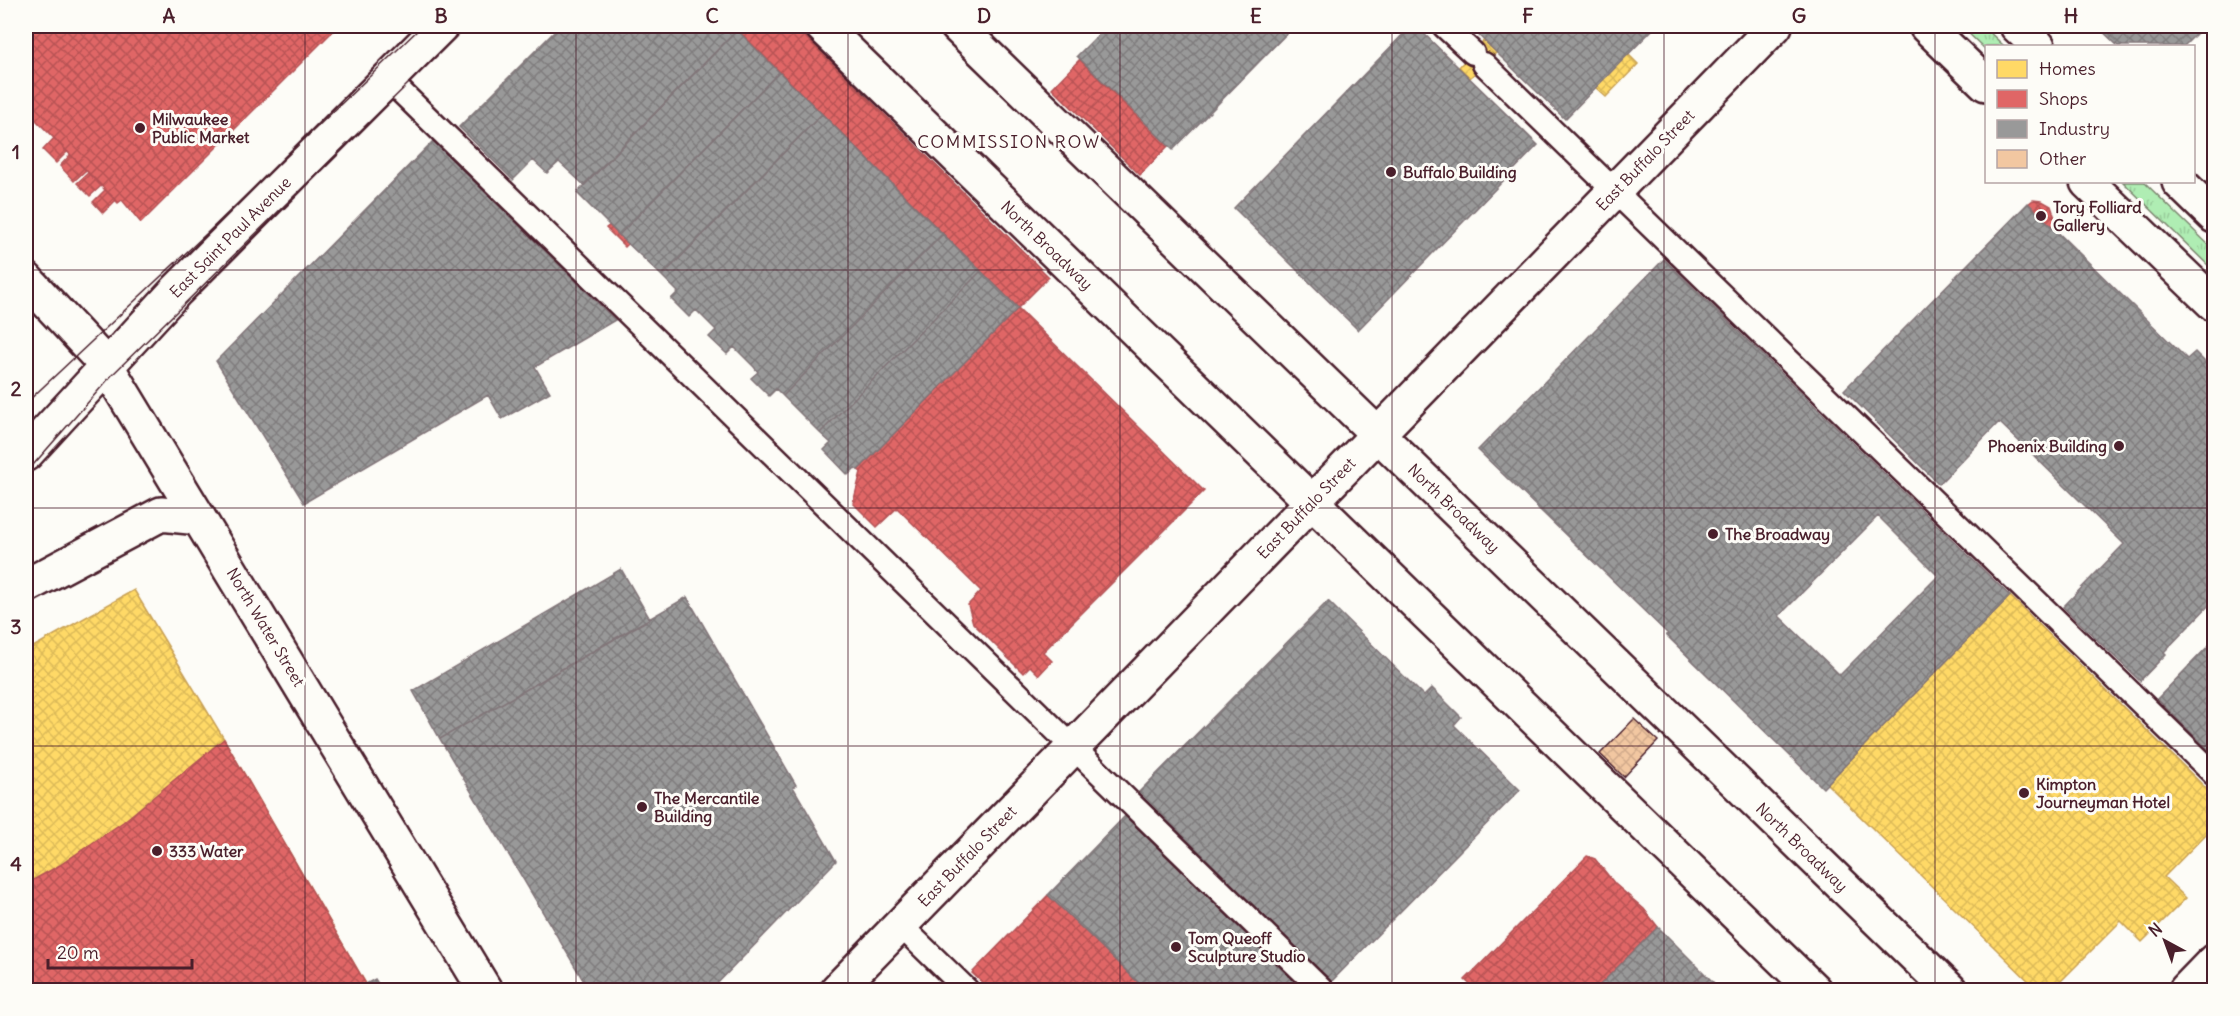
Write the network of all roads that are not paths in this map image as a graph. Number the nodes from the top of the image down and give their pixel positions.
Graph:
1 (441, 26) edge
2 (822, 26) edge
3 (957, 26) edge
4 (1444, 26) edge
5 (1775, 26) edge
6 (1926, 26) edge
7 (2017, 26) edge
8 (2037, 45) edge
9 (388, 79) junction
10 (1985, 83) edge
11 (2089, 183) edge
12 (2180, 183) edge
13 (1615, 191) junction
14 (2214, 216) edge
15 (26, 279) edge
16 (2214, 304) edge
17 (106, 365) junction
18 (1378, 434) junction
19 (26, 454) edge
20 (1312, 502) junction
21 (200, 518) junction
22 (26, 586) edge
23 (1073, 747) junction
24 (2214, 774) edge
25 (900, 925) junction
26 (2214, 961) edge
27 (485, 990) edge
28 (837, 990) edge
29 (967, 990) edge
30 (1322, 990) edge
31 (1814, 990) edge
32 (1950, 990) edge
33 (2186, 990) edge

1 - 9 street, East Saint Paul Avenue
2 - 20 street, North Broadway
3 - 18 street, North Broadway
4 - 13 lane
5 - 13 street, East Buffalo Street
6 - 10 street
7 - 8 street
9 - 17 street, East Saint Paul Avenue
9 - 23 lane
11 - 16 street
12 - 14 street
13 - 18 street, East Buffalo Street
13 - 24 lane
15 - 17 street, North Water Street
17 - 19 street, East Saint Paul Avenue
17 - 21 street, North Water Street
18 - 20 street, East Buffalo Street
18 - 32 street, North Broadway
20 - 23 street, East Buffalo Street
20 - 31 street, North Broadway
21 - 22 street
21 - 27 street, North Water Street
23 - 25 street, East Buffalo Street
23 - 30 lane
25 - 28 street, East Buffalo Street
25 - 29 lane
26 - 33 street

